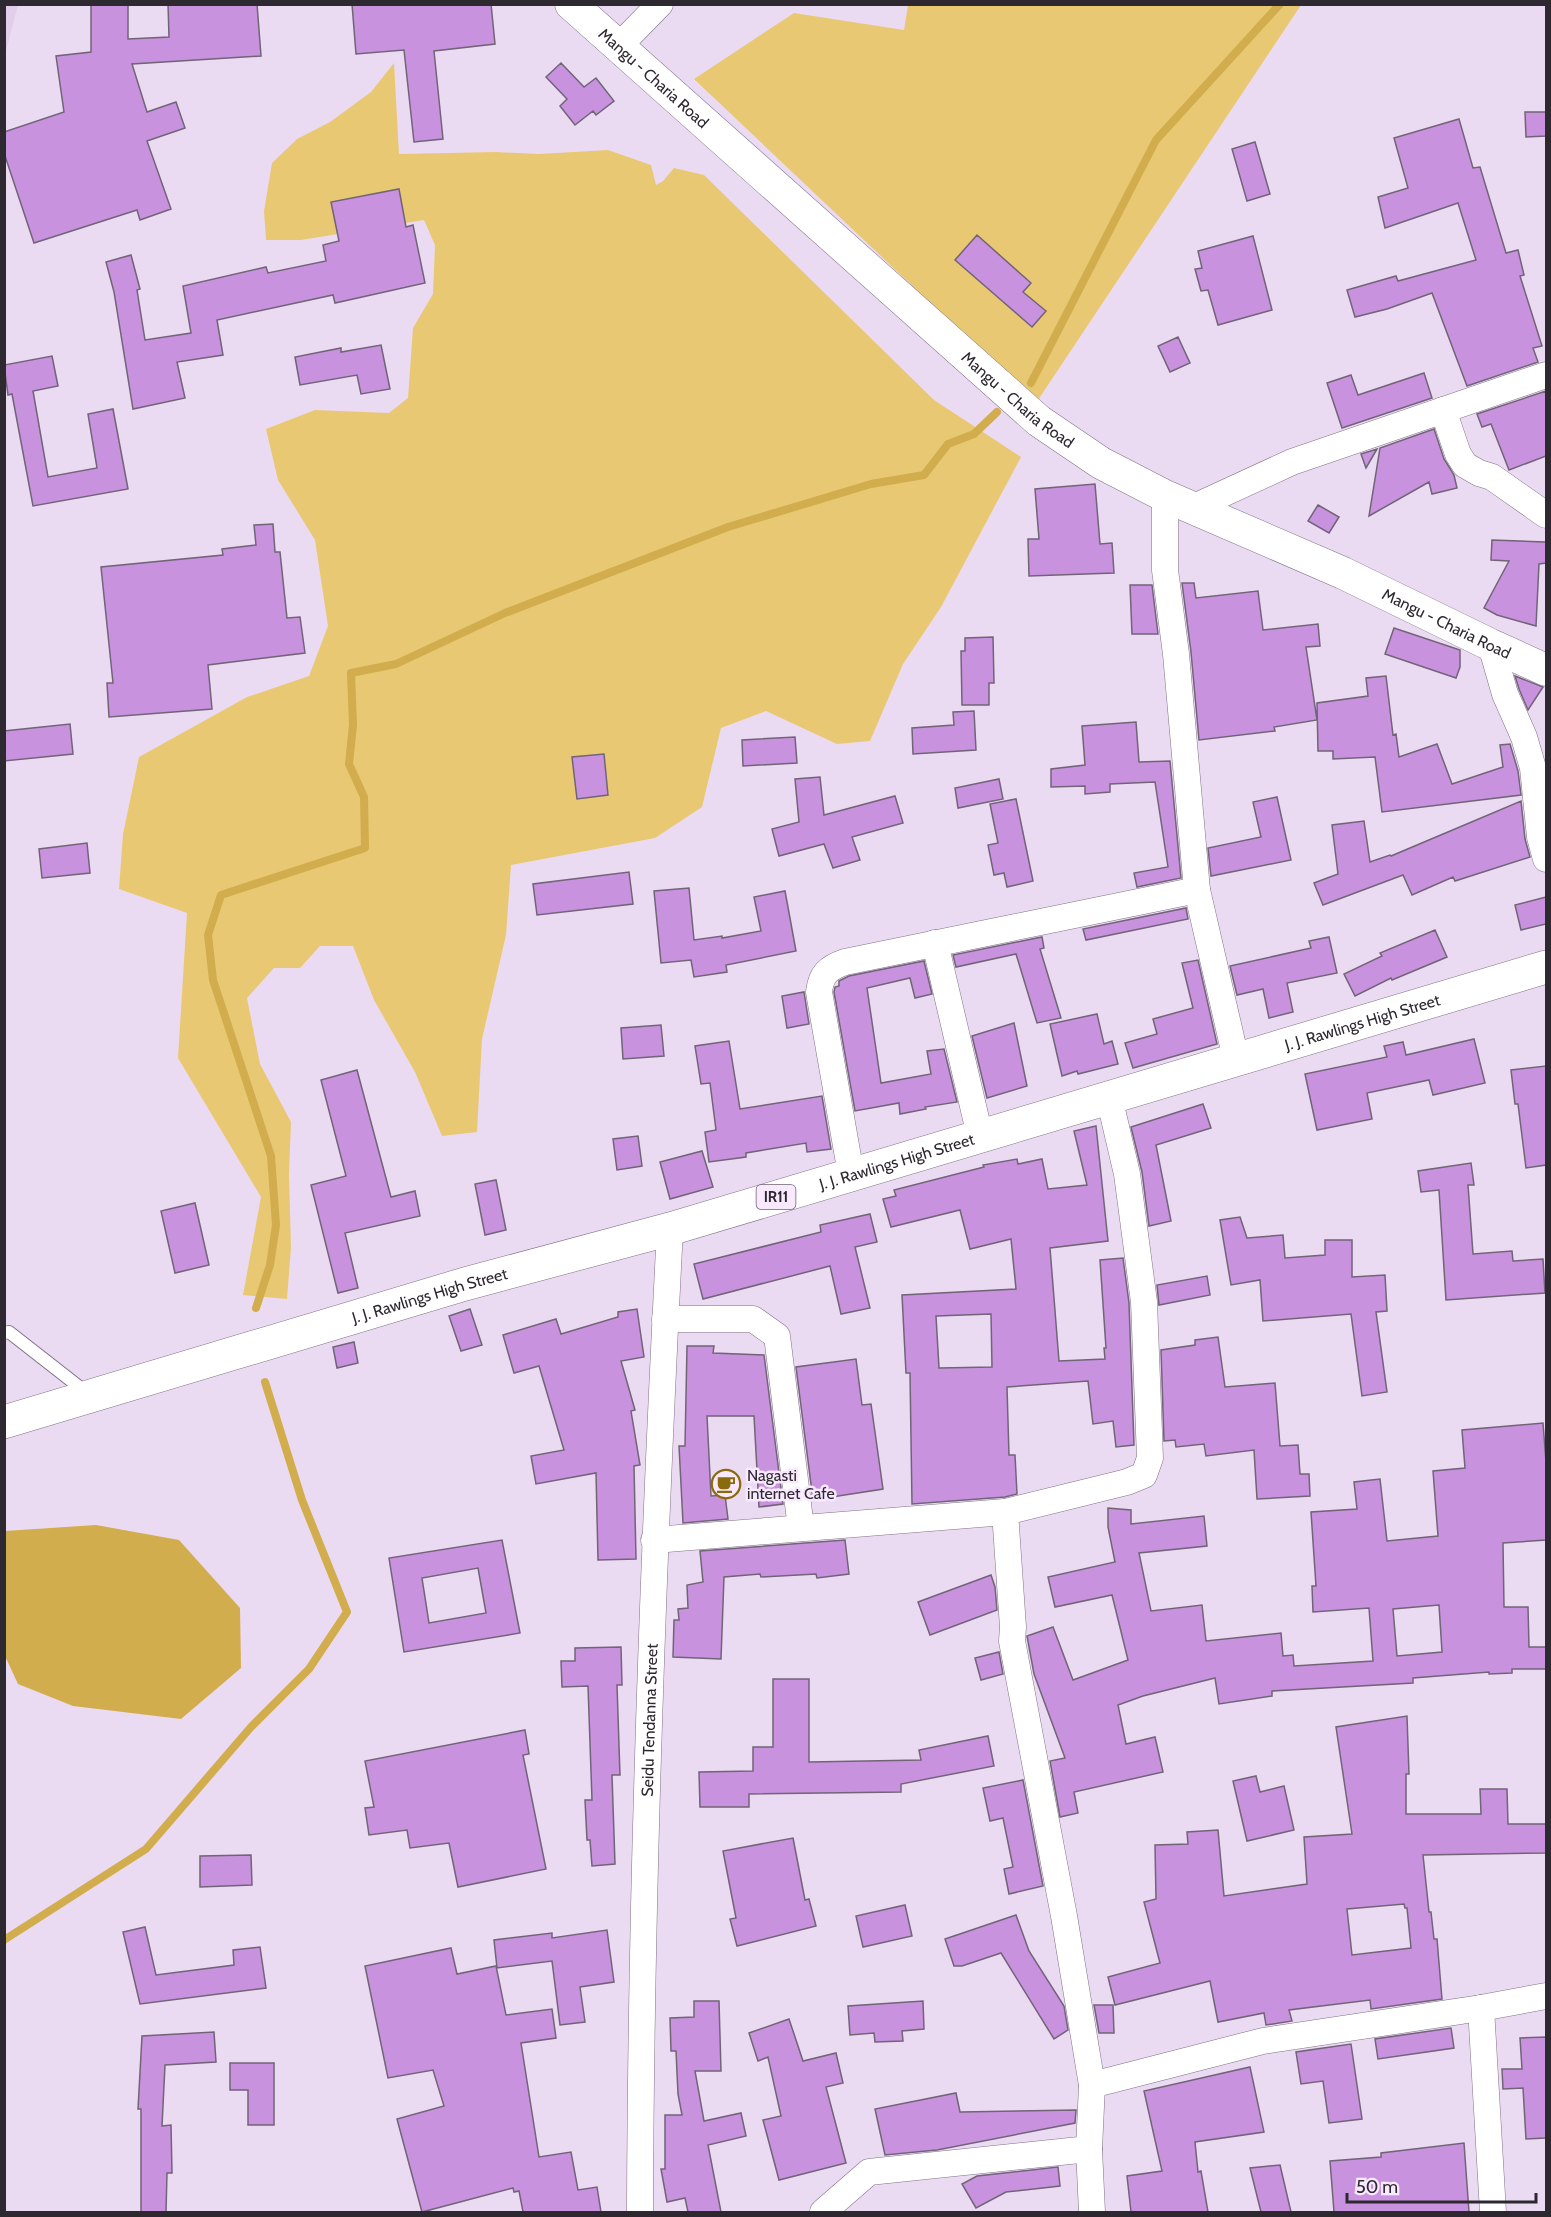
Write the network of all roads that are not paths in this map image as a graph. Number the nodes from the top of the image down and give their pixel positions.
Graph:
1 (571, 4) edge
2 (660, 4) edge
3 (618, 47) junction
4 (1546, 375) edge
5 (1443, 410) junction
6 (1179, 502) junction
7 (1546, 514) edge
8 (1491, 645) junction
9 (1546, 670) edge
10 (1546, 859) edge
11 (1197, 890) junction
12 (935, 943) junction
13 (1546, 967) edge
14 (1236, 1059) junction
15 (1109, 1097) junction
16 (980, 1136) junction
17 (851, 1174) junction
18 (670, 1229) junction
19 (665, 1319) junction
20 (6, 1331) edge
21 (90, 1396) junction
22 (4, 1422) edge
23 (1005, 1512) junction
24 (801, 1528) junction
25 (654, 1540) junction
26 (1546, 1996) edge
27 (1481, 2008) junction
28 (1092, 2085) junction
29 (1089, 2149) junction
30 (640, 2212) edge
31 (823, 2212) edge
32 (1092, 2212) edge
33 (1493, 2212) edge

1 - 3 street, Mangu - Charia Road
2 - 3 street
3 - 6 street, Mangu - Charia Road
4 - 5 street
5 - 6 street
5 - 7 street
6 - 8 street, Mangu - Charia Road
6 - 11 street
8 - 9 street, Mangu - Charia Road
8 - 10 street
11 - 12 street
11 - 14 street
12 - 16 street
12 - 17 street
13 - 14 main road, J. J. Rawlings High Street / IR11
14 - 15 main road, J. J. Rawlings High Street / IR11
15 - 16 main road, J. J. Rawlings High Street / IR11
15 - 23 street
16 - 17 main road, J. J. Rawlings High Street / IR11
17 - 18 main road, J. J. Rawlings High Street / IR11
18 - 19 street, Seidu Tendanna Street
18 - 21 main road, J. J. Rawlings High Street / IR11
19 - 24 street
19 - 25 street, Seidu Tendanna Street
20 - 21 lane
21 - 22 main road, J. J. Rawlings High Street / IR11
23 - 24 street
23 - 28 street
24 - 25 street
25 - 30 street, Seidu Tendanna Street
26 - 27 street
27 - 28 street
27 - 33 street
28 - 29 street
29 - 31 street
29 - 32 street

